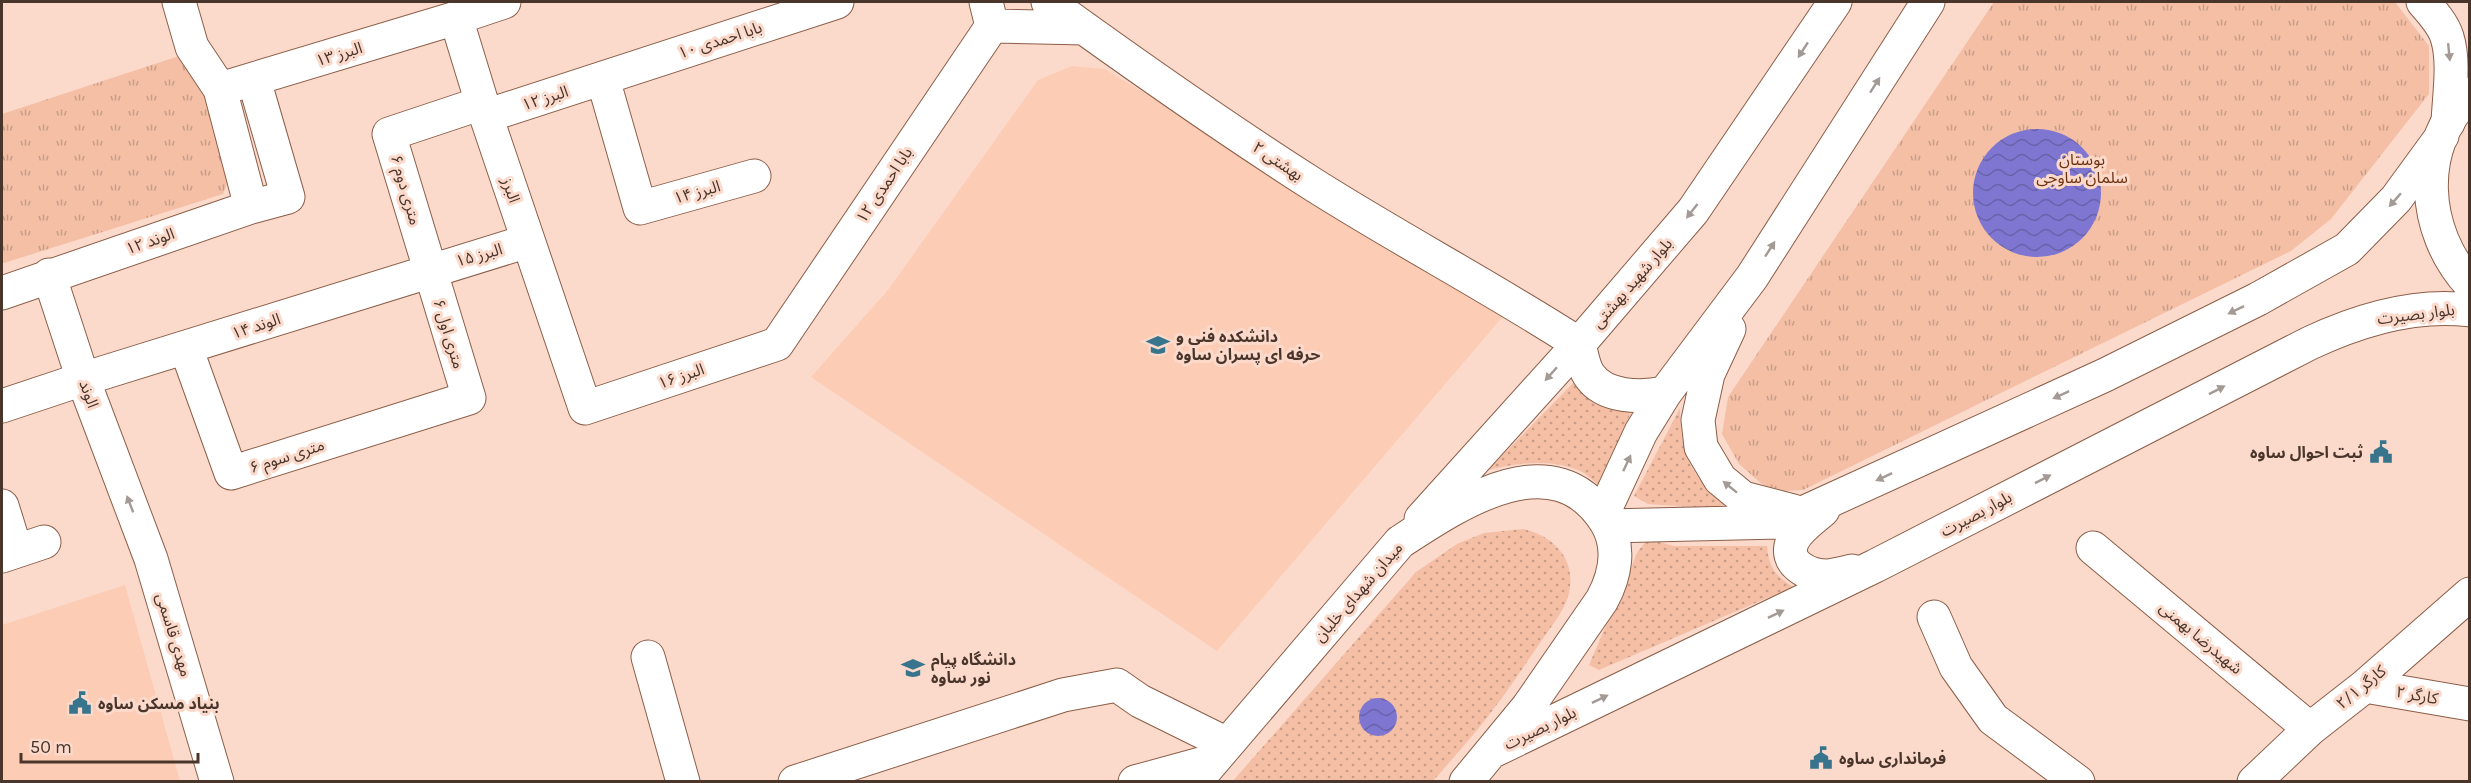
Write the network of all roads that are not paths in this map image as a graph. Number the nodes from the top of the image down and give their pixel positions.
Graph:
1 (179, 2) edge
2 (504, 2) edge
3 (837, 2) edge
4 (1048, 2) edge
5 (1835, 2) edge
6 (1928, 2) edge
7 (2423, 2) edge
8 (989, 14) edge
9 (456, 18) junction
10 (1084, 28) junction
11 (603, 79) junction
12 (254, 80) junction
13 (220, 89) junction
14 (2469, 94) edge
15 (484, 110) junction
16 (2445, 129) junction
17 (754, 176) dead end
18 (251, 207) junction
19 (528, 241) junction
20 (429, 270) junction
21 (50, 276) junction
22 (1752, 278) junction
23 (2469, 284) edge
24 (2, 293) edge
25 (2469, 310) edge
26 (777, 344) joint
27 (1579, 344) junction
28 (186, 348) junction
29 (83, 379) junction
30 (1665, 393) junction
31 (469, 398) joint
32 (2, 406) edge
33 (585, 408) joint
34 (1839, 498) junction
35 (2, 506) edge
36 (1803, 514) junction
37 (1605, 521) junction
38 (1400, 542) junction
39 (2093, 548) dead end
40 (21, 550) edge
41 (151, 558) joint
42 (1875, 566) junction
43 (2469, 594) edge
44 (1934, 616) dead end
45 (648, 657) dead end
46 (2365, 686) junction
47 (2469, 704) edge
48 (2310, 729) junction
49 (1491, 752) junction
50 (1211, 762) edge
51 (217, 782) edge
52 (683, 782) edge
53 (795, 782) edge
54 (1135, 782) edge
55 (1466, 782) edge
56 (2078, 782) edge
57 (2254, 782) edge

1 - 13 street
2 - 9 street
3 - 11 street, بابا احمدی ۱۰
4 - 10 street, بهشتی ۲
5 -> 27 street, بلوار شهید بهشتی
22 -> 6 street
7 -> 16 street
8 - 10 street
8 - 26 street, بابا احمدی ۱۲
9 - 12 street, البرز ۱۳
9 - 15 street, البرز
10 - 27 street, بهشتی ۲
11 - 15 street, البرز ۱۲
11 - 17 street, البرز ۱۴
12 - 13 street, البرز ۱۳
12 - 18 street, الوند ۱۲
13 - 18 street
14 - 16 street
15 - 19 street, البرز
15 - 20 street, ۶ متری دوم
16 - 23 street
16 -> 34 street
18 - 21 street, الوند ۱۲
19 - 20 street, البرز ۱۵
19 - 33 street, البرز
20 - 28 street, الوند ۱۴
20 - 31 street, ۶ متری اول
21 - 24 street
21 - 29 street, الوند
22 - 30 street
36 -> 22 street
42 -> 25 street, بلوار بصیرت
26 - 33 street, البرز ۱۶
27 - 30 street
27 -> 38 street, بلوار شهید بهشتی
28 - 29 street, الوند ۱۴
28 - 31 street, ۶ متری سوم
29 - 32 street, الوند ۱۴
41 -> 29 street, الوند
37 -> 30 street
34 - 36 street
34 - 42 street
35 - 40 street
36 - 37 street
37 - 38 street, میدان شهدای خلبان
37 - 49 street
38 - 50 street, میدان شهدای خلبان
39 - 48 street, شهیدرضا بهمنی
41 - 51 street, مهدی قاسمی
49 -> 42 street, بلوار بصیرت
43 - 46 street, کارگر ۲/۱
44 - 56 street
45 - 52 street
46 - 47 street, کارگر ۲
46 - 48 street, کارگر ۲/۱
48 - 57 street, کارگر ۲/۱
49 - 55 street
50 - 53 street
50 - 54 street

